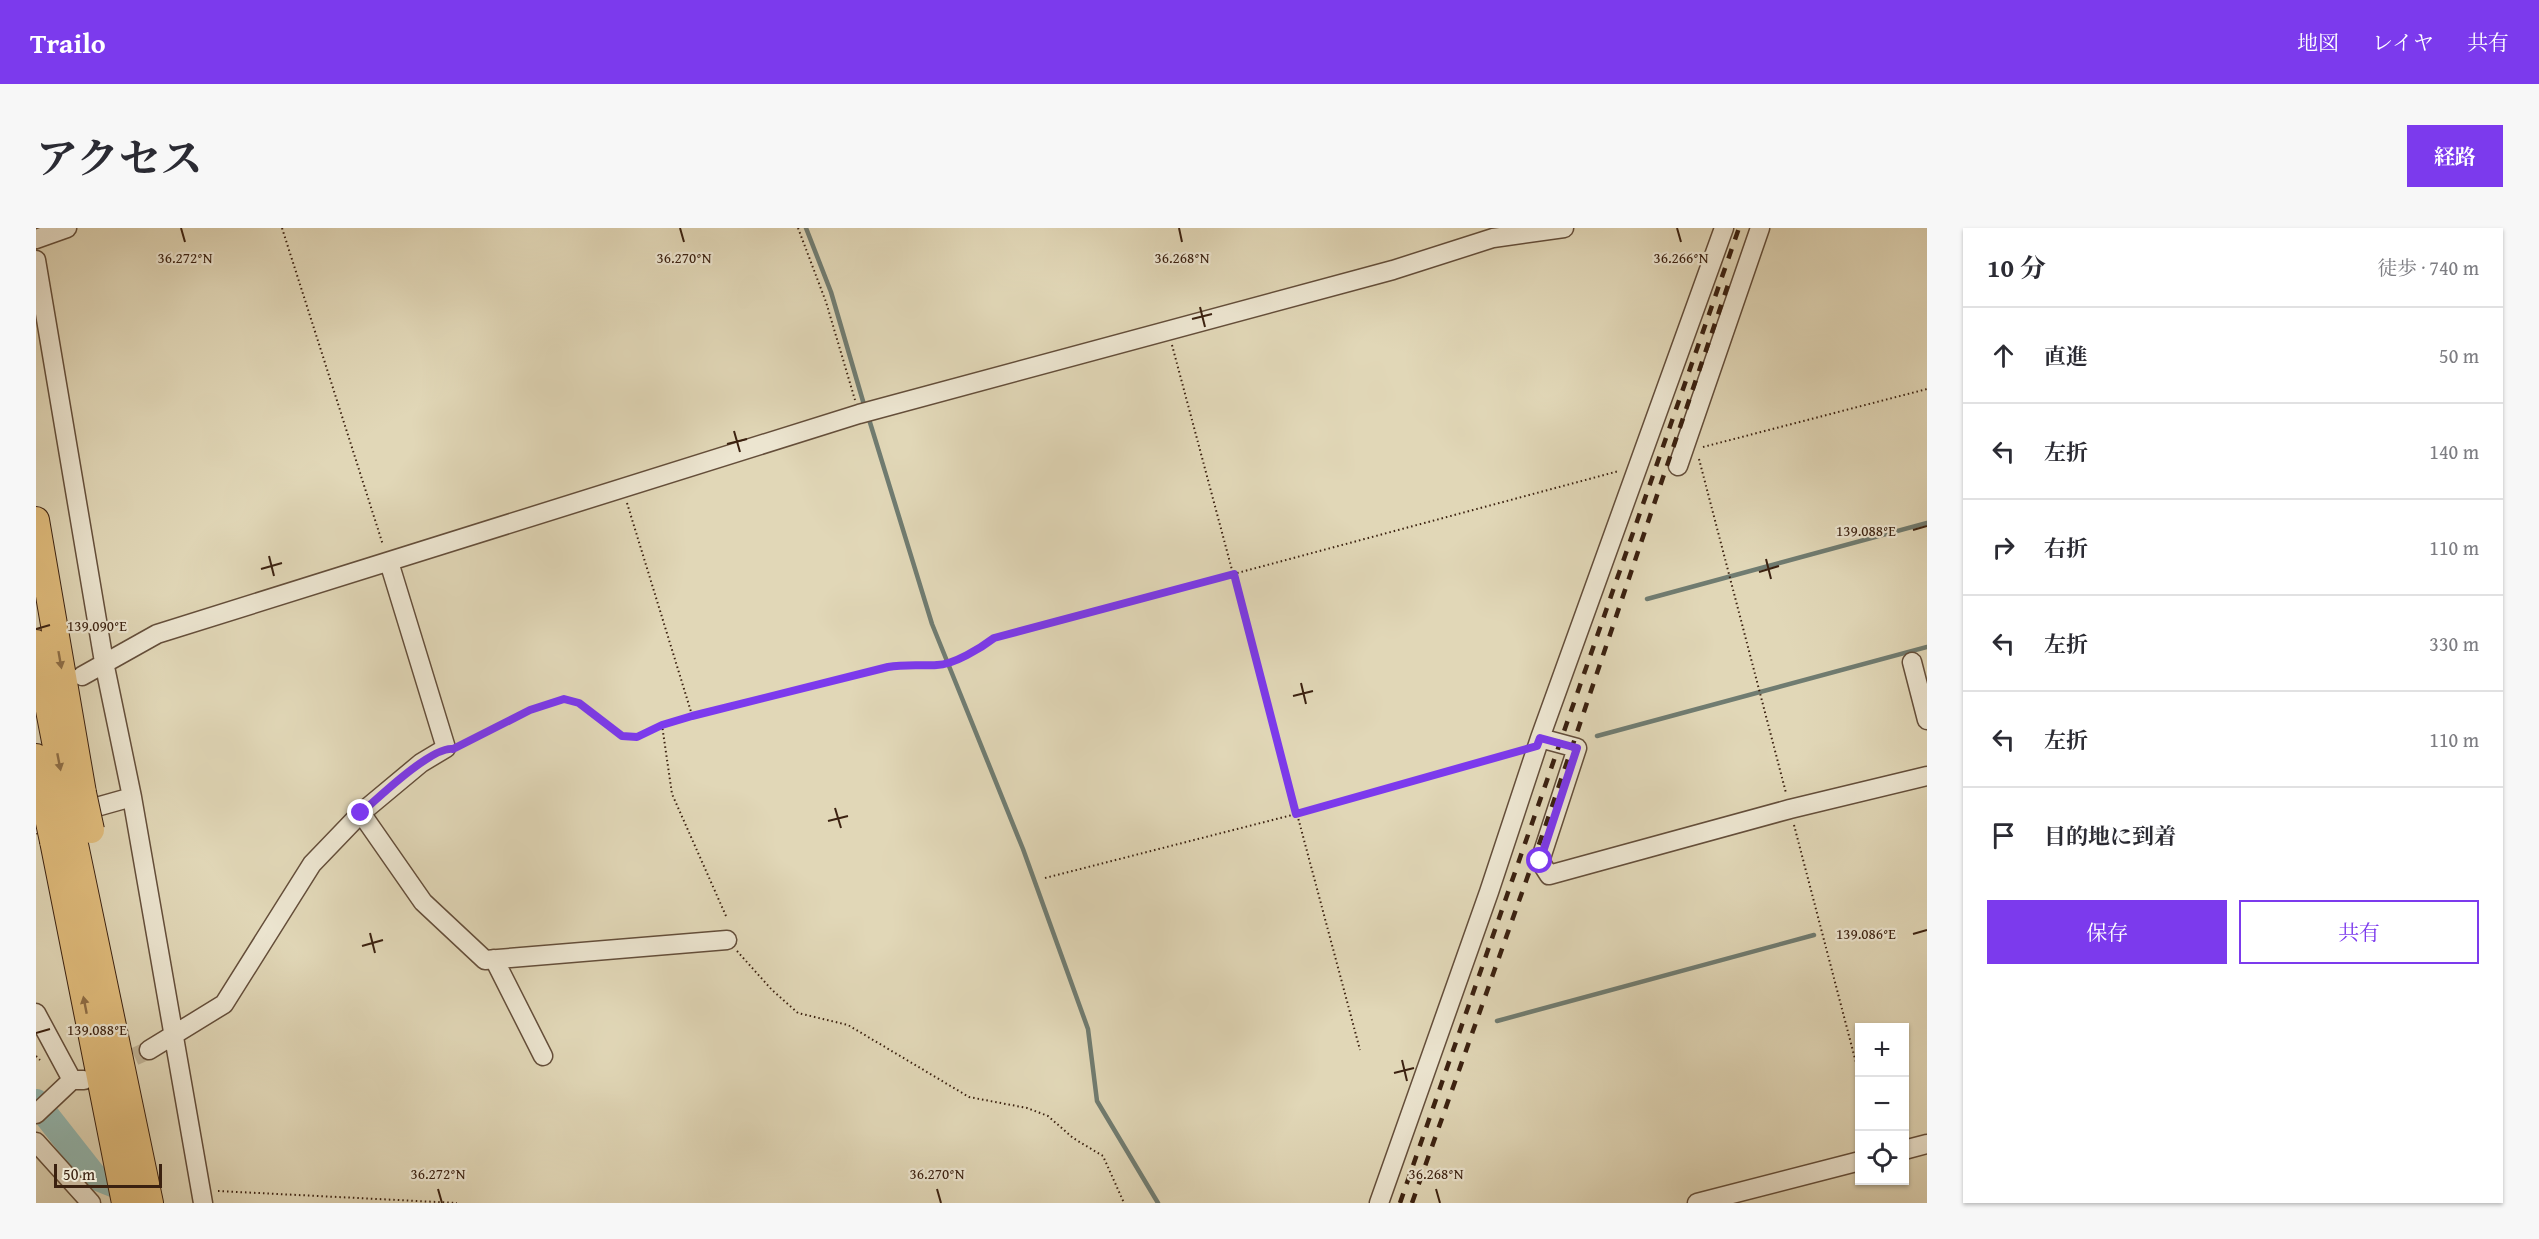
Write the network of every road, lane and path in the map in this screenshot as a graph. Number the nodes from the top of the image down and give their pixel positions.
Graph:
1 (67, 228) edge
2 (282, 228) edge
3 (798, 228) edge
4 (1564, 228) edge
5 (1724, 228) edge
6 (1760, 228) edge
7 (1486, 233) edge
8 (36, 239) edge
9 (36, 260) edge
10 (1168, 329) junction
11 (1927, 389) edge
12 (866, 412) junction
13 (1640, 466) junction
14 (1678, 466) dead end
15 (623, 490) junction
16 (36, 520) edge
17 (388, 562) junction
18 (1234, 574) junction
19 (36, 643) edge
20 (104, 662) junction
21 (1912, 662) dead end
22 (82, 676) dead end
23 (692, 716) junction
24 (1927, 720) edge
25 (662, 725) junction
26 (1539, 742) junction
27 (446, 748) junction
28 (36, 757) edge
29 (1927, 776) edge
30 (132, 797) junction
31 (1790, 809) junction
32 (361, 813) junction
33 (1296, 814) junction
34 (58, 821) edge
35 (1045, 878) dead end
36 (726, 916) dead end
37 (727, 940) joint
38 (494, 959) junction
39 (36, 1013) edge
40 (175, 1035) junction
41 (149, 1050) tunnel mouth
42 (1360, 1050) dead end
43 (36, 1056) edge
44 (543, 1056) dead end
45 (40, 1060) dead end
46 (1860, 1077) edge
47 (36, 1114) edge
48 (36, 1142) edge
49 (1927, 1144) edge
50 (1909, 1149) edge
51 (1855, 1162) edge
52 (201, 1196) edge
53 (91, 1203) edge
54 (124, 1203) edge
55 (150, 1203) edge
56 (458, 1203) edge
57 (1124, 1203) edge
58 (1379, 1203) edge
59 (1697, 1203) edge

1 - 8 street
2 - 17 path
3 - 12 path
4 - 7 street
5 - 13 street
6 - 14 street
7 - 10 street
9 - 20 street
10 - 12 street
10 - 18 path
11 - 31 path
12 - 15 street
13 - 18 path
13 - 26 street
15 - 17 street
15 - 23 path
16 -> 34 highway
17 - 20 street
17 - 27 street
18 - 23 path
18 - 33 path
19 -> 34 highway
20 - 22 street
20 - 30 street
21 - 24 street
23 - 25 path
25 - 27 path
25 - 36 path
26 - 31 street
26 - 33 path
26 - 58 street
27 - 32 street
28 - 34 highway
29 - 31 street
30 - 34 street
30 - 40 street
31 - 46 path
32 - 38 street
32 - 40 street
33 - 35 path
33 - 42 path
54 -> 34 highway
34 - 55 highway
37 - 38 street
37 - 57 path
38 - 44 street
39 - 47 street
40 - 41 street
40 - 52 street
43 - 45 path
48 - 53 street
49 - 50 street
51 - 59 street
52 - 56 path

